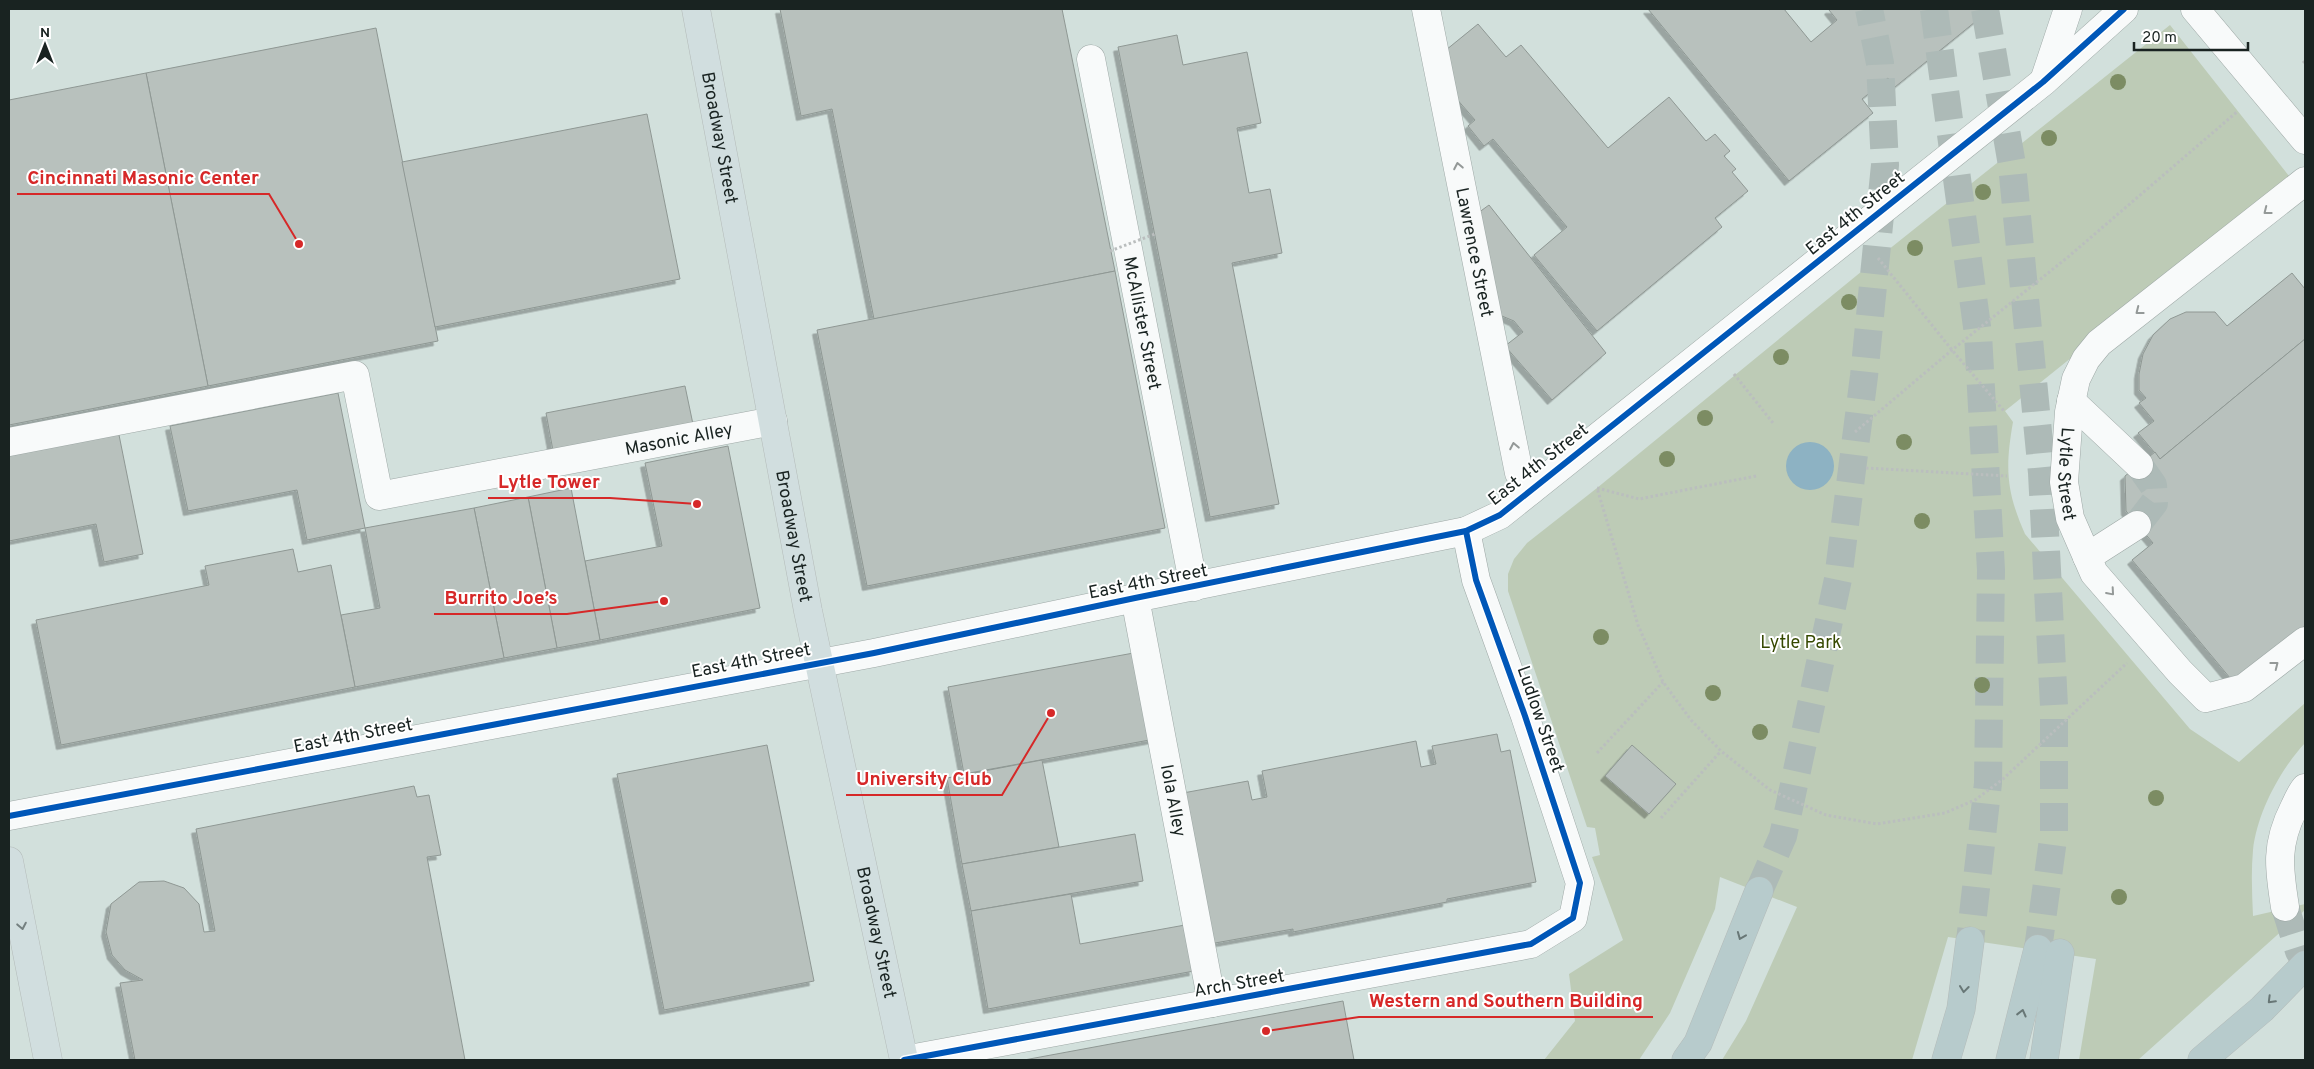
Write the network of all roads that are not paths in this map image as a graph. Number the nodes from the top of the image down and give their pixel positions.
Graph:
1 (696, 9) edge
2 (1426, 9) edge
3 (2068, 9) edge
4 (2124, 9) edge
5 (2195, 9) edge
6 (1091, 59) dead end
7 (2044, 82) junction
8 (2305, 140) edge
9 (2305, 181) edge
10 (2071, 401) junction
11 (773, 421) junction
12 (9, 442) edge
13 (2139, 465) tunnel mouth
14 (1530, 491) junction
15 (2137, 525) tunnel mouth
16 (1466, 531) junction
17 (2087, 557) junction
18 (1194, 587) junction
19 (1135, 598) junction
20 (2305, 641) edge
21 (819, 663) junction
22 (2305, 788) edge
23 (9, 816) edge
24 (9, 861) edge
25 (1758, 891) tunnel mouth
26 (2286, 908) tunnel mouth
27 (1573, 918) joint
28 (1970, 941) tunnel mouth
29 (2305, 965) edge
30 (1212, 1003) junction
31 (48, 1060) edge
32 (904, 1060) edge
33 (1686, 1060) edge
34 (1946, 1060) edge
35 (2010, 1060) edge
36 (2044, 1060) edge
37 (2202, 1060) edge

1 - 11 main road, Broadway Street
14 -> 2 street, Lawrence Street
3 - 7 street
4 - 7 street, East 4th Street
5 - 8 street
6 - 18 street, McAllister Street
7 - 14 street, East 4th Street
9 -> 10 street, Lytle Street
10 - 13 street
10 - 17 street, Lytle Street
11 - 12 street, Masonic Alley
11 - 21 main road, Broadway Street
14 - 16 street, East 4th Street
15 - 17 street
16 - 18 street, East 4th Street
16 - 27 street, Ludlow Street
17 -> 20 street, Lytle Street
18 - 19 street, East 4th Street
19 - 21 street, East 4th Street
19 - 30 street, Iola Alley
21 - 23 street, East 4th Street
21 - 32 main road, Broadway Street
22 - 26 street
24 -> 31 main road
25 -> 33 highway
27 - 30 street, Arch Street
28 -> 34 highway
29 -> 37 highway
30 - 32 street, Arch Street
35 -> 36 highway

